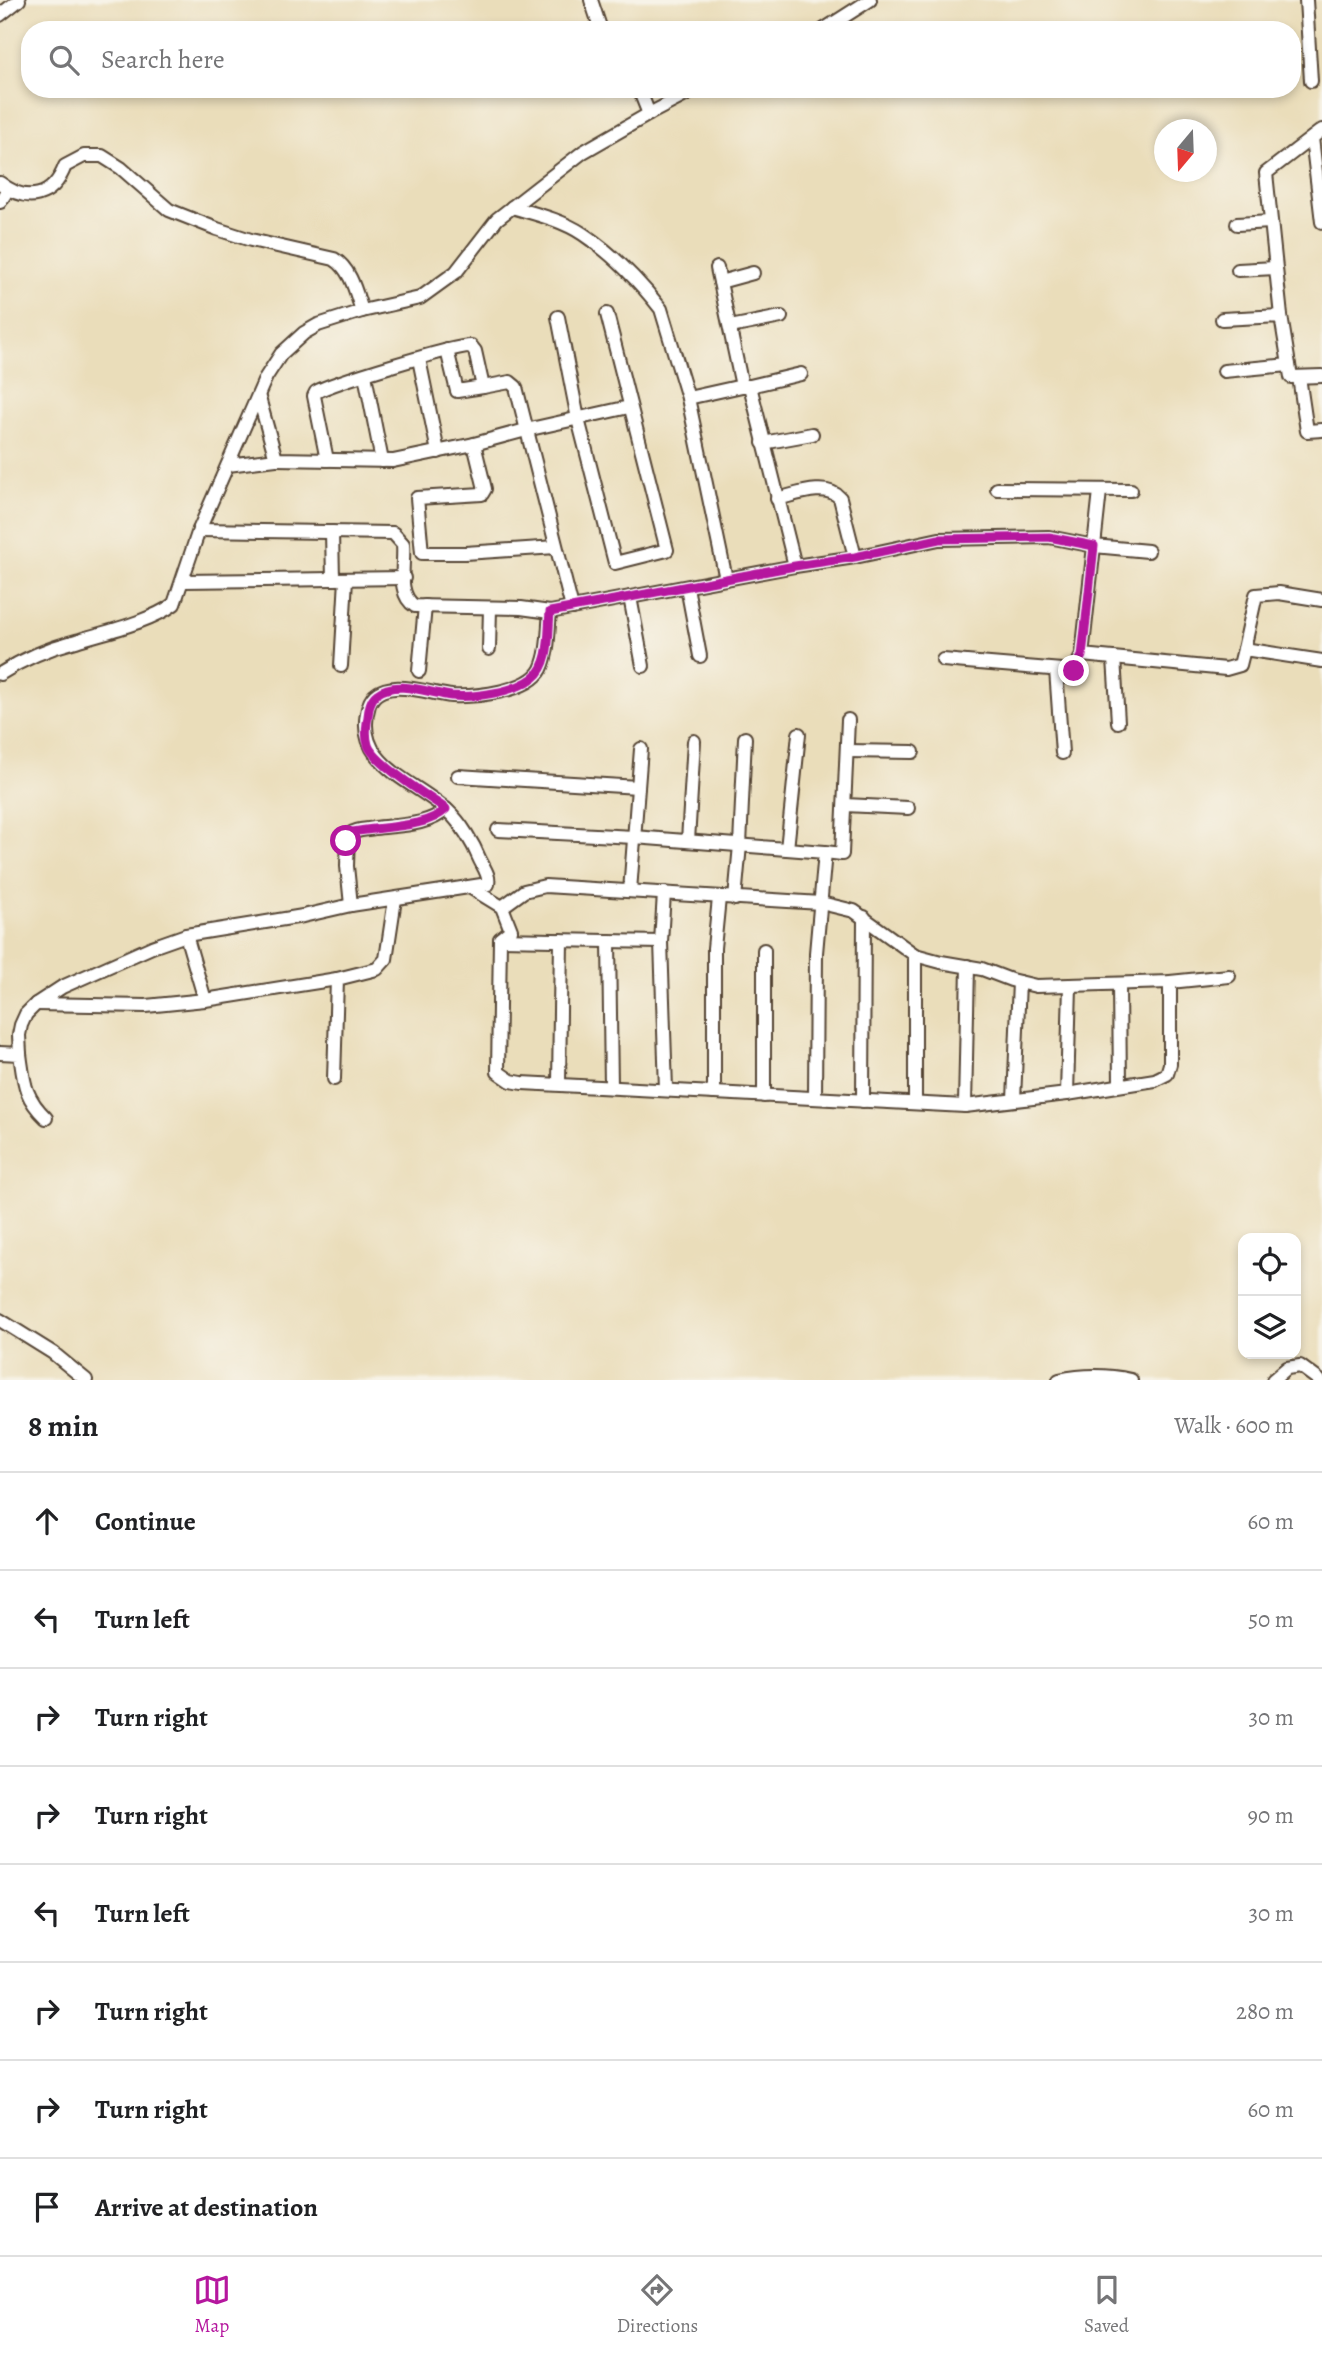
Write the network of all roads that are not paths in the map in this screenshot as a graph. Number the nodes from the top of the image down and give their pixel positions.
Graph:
1 (19, 0) edge
2 (592, 0) edge
3 (870, 0) edge
4 (1306, 0) edge
5 (0, 15) edge
6 (598, 21) edge
7 (837, 21) edge
8 (1311, 81) dead end
9 (643, 98) edge
10 (679, 98) edge
11 (649, 114) junction
12 (1317, 134) edge
13 (4, 186) edge
14 (0, 202) edge
15 (512, 207) junction
16 (1270, 222) junction
17 (1322, 222) edge
18 (1237, 224) dead end
19 (718, 268) dead end
20 (1276, 268) junction
21 (1238, 270) dead end
22 (753, 274) dead end
23 (720, 282) junction
24 (362, 311) junction
25 (607, 314) dead end
26 (1281, 316) junction
27 (558, 317) dead end
28 (781, 317) dead end
29 (1222, 319) dead end
30 (730, 327) junction
31 (447, 350) junction
32 (419, 359) junction
33 (1289, 365) junction
34 (1224, 371) dead end
35 (801, 374) dead end
36 (365, 375) junction
37 (1322, 376) edge
38 (1299, 377) junction
39 (746, 386) junction
40 (483, 387) junction
41 (259, 398) junction
42 (688, 398) junction
43 (629, 407) junction
44 (579, 419) junction
45 (526, 430) junction
46 (1322, 430) edge
47 (812, 434) dead end
48 (763, 443) junction
49 (474, 444) junction
50 (438, 452) junction
51 (276, 459) junction
52 (327, 460) junction
53 (383, 461) junction
54 (228, 465) junction
55 (997, 489) dead end
56 (1100, 491) junction
57 (1131, 491) dead end
58 (777, 499) junction
59 (199, 530) junction
60 (332, 532) junction
61 (1094, 546) junction
62 (556, 547) junction
63 (1148, 551) dead end
64 (855, 557) junction
65 (795, 566) junction
66 (404, 578) junction
67 (339, 579) junction
68 (726, 579) junction
69 (183, 582) junction
70 (687, 587) junction
71 (630, 597) junction
72 (1322, 600) edge
73 (425, 607) junction
74 (490, 608) junction
75 (572, 608) junction
76 (550, 612) junction
77 (489, 649) dead end
78 (1244, 649) junction
79 (700, 656) dead end
80 (1082, 656) junction
81 (1114, 658) junction
82 (943, 660) dead end
83 (1322, 661) edge
84 (341, 666) dead end
85 (643, 666) dead end
86 (1056, 670) junction
87 (419, 671) dead end
88 (0, 674) edge
89 (848, 720) dead end
90 (1118, 722) dead end
91 (799, 734) dead end
92 (745, 738) dead end
93 (694, 741) dead end
94 (641, 749) dead end
95 (847, 751) junction
96 (912, 752) dead end
97 (1062, 753) dead end
98 (458, 776) dead end
99 (638, 787) junction
100 (845, 805) junction
101 (908, 807) dead end
102 (446, 809) junction
103 (498, 830) dead end
104 (634, 836) junction
105 (688, 841) junction
106 (740, 845) junction
107 (787, 849) junction
108 (825, 852) junction
109 (471, 888) junction
110 (630, 891) junction
111 (664, 893) junction
112 (395, 898) junction
113 (719, 898) junction
114 (735, 899) junction
115 (821, 903) junction
116 (351, 905) junction
117 (502, 907) junction
118 (864, 917) junction
119 (186, 935) junction
120 (500, 939) junction
121 (561, 940) junction
122 (609, 941) junction
123 (661, 942) junction
124 (764, 950) dead end
125 (915, 955) junction
126 (968, 966) junction
127 (1229, 976) dead end
128 (337, 979) junction
129 (1019, 982) junction
130 (1170, 982) junction
131 (1119, 984) junction
132 (1070, 986) junction
133 (205, 1000) junction
134 (36, 1004) junction
135 (0, 1053) edge
136 (20, 1054) junction
137 (334, 1079) dead end
138 (559, 1084) junction
139 (1120, 1085) junction
140 (611, 1086) junction
141 (666, 1089) junction
142 (715, 1093) junction
143 (1067, 1094) junction
144 (764, 1096) junction
145 (815, 1098) junction
146 (1014, 1100) junction
147 (863, 1101) junction
148 (915, 1104) junction
149 (965, 1105) junction
150 (46, 1118) dead end
151 (0, 1320) edge
152 (86, 1380) edge
153 (1059, 1380) edge
154 (1131, 1380) edge
155 (1273, 1380) edge
156 (1319, 1380) edge

1 - 5 street
2 - 6 street
3 - 7 street
4 - 8 street
9 - 11 street
10 - 11 street
11 - 15 street
12 - 16 street
12 - 17 street
13 - 14 street
13 - 24 street
15 - 24 street
15 - 42 street
16 - 18 street
16 - 20 street
19 - 23 street
20 - 21 street
20 - 26 street
22 - 23 street
23 - 30 street
24 - 41 street
25 - 43 street
26 - 29 street
26 - 33 street
27 - 44 street
28 - 30 street
30 - 39 street
31 - 32 street
31 - 40 street
31 - 40 street
32 - 36 street
32 - 50 street
33 - 34 street
33 - 38 street
35 - 39 street
36 - 52 street
36 - 53 street
37 - 38 street
38 - 46 street
39 - 42 street
39 - 48 street
40 - 45 street
41 - 51 street
41 - 54 street
42 - 68 street
43 - 44 street
43 - 44 street
44 - 45 street
45 - 49 street
45 - 62 street
47 - 48 street
48 - 58 street
49 - 50 street
49 - 62 street
50 - 53 street
51 - 52 street
51 - 54 street
52 - 53 street
54 - 59 street
55 - 56 street
56 - 57 street
56 - 61 street
58 - 64 street
58 - 65 street
59 - 60 street
59 - 69 street
60 - 66 street
60 - 67 street
61 - 63 street
61 - 64 street
61 - 80 street
62 - 75 street
64 - 65 street
65 - 68 street
66 - 67 street
66 - 73 street
67 - 69 street
67 - 84 street
68 - 70 street
69 - 88 street
70 - 71 street
70 - 79 street
71 - 75 street
71 - 85 street
72 - 78 street
73 - 74 street
73 - 87 street
74 - 76 street
74 - 77 street
75 - 76 street
76 - 102 street
78 - 81 street
78 - 83 street
80 - 81 street
80 - 86 street
81 - 90 street
82 - 86 street
86 - 97 street
89 - 95 street
91 - 107 street
92 - 106 street
93 - 105 street
94 - 99 street
95 - 96 street
95 - 100 street
98 - 99 street
99 - 104 street
100 - 101 street
100 - 108 street
102 - 109 street
102 - 116 street
103 - 104 street
104 - 105 street
104 - 110 street
105 - 106 street
106 - 107 street
106 - 114 street
107 - 108 street
108 - 115 street
109 - 112 street
109 - 117 street
110 - 111 street
110 - 117 street
111 - 113 street
111 - 123 street
112 - 116 street
112 - 128 street
113 - 114 street
113 - 142 street
114 - 115 street
115 - 118 street
115 - 145 street
116 - 119 street
117 - 120 street
118 - 125 street
118 - 147 street
119 - 133 street
119 - 134 street
120 - 121 street
120 - 138 street
121 - 122 street
121 - 138 street
122 - 123 street
122 - 140 street
123 - 141 street
124 - 144 street
125 - 126 street
125 - 148 street
126 - 129 street
126 - 149 street
127 - 130 street
128 - 133 street
128 - 137 street
129 - 132 street
129 - 146 street
130 - 131 street
130 - 139 street
131 - 132 street
131 - 139 street
132 - 143 street
133 - 134 street
134 - 136 street
135 - 136 street
136 - 150 street
138 - 140 street
139 - 143 street
140 - 141 street
141 - 142 street
142 - 144 street
143 - 146 street
144 - 145 street
145 - 147 street
146 - 149 street
147 - 148 street
148 - 149 street
151 - 152 street
153 - 154 street
155 - 156 street

